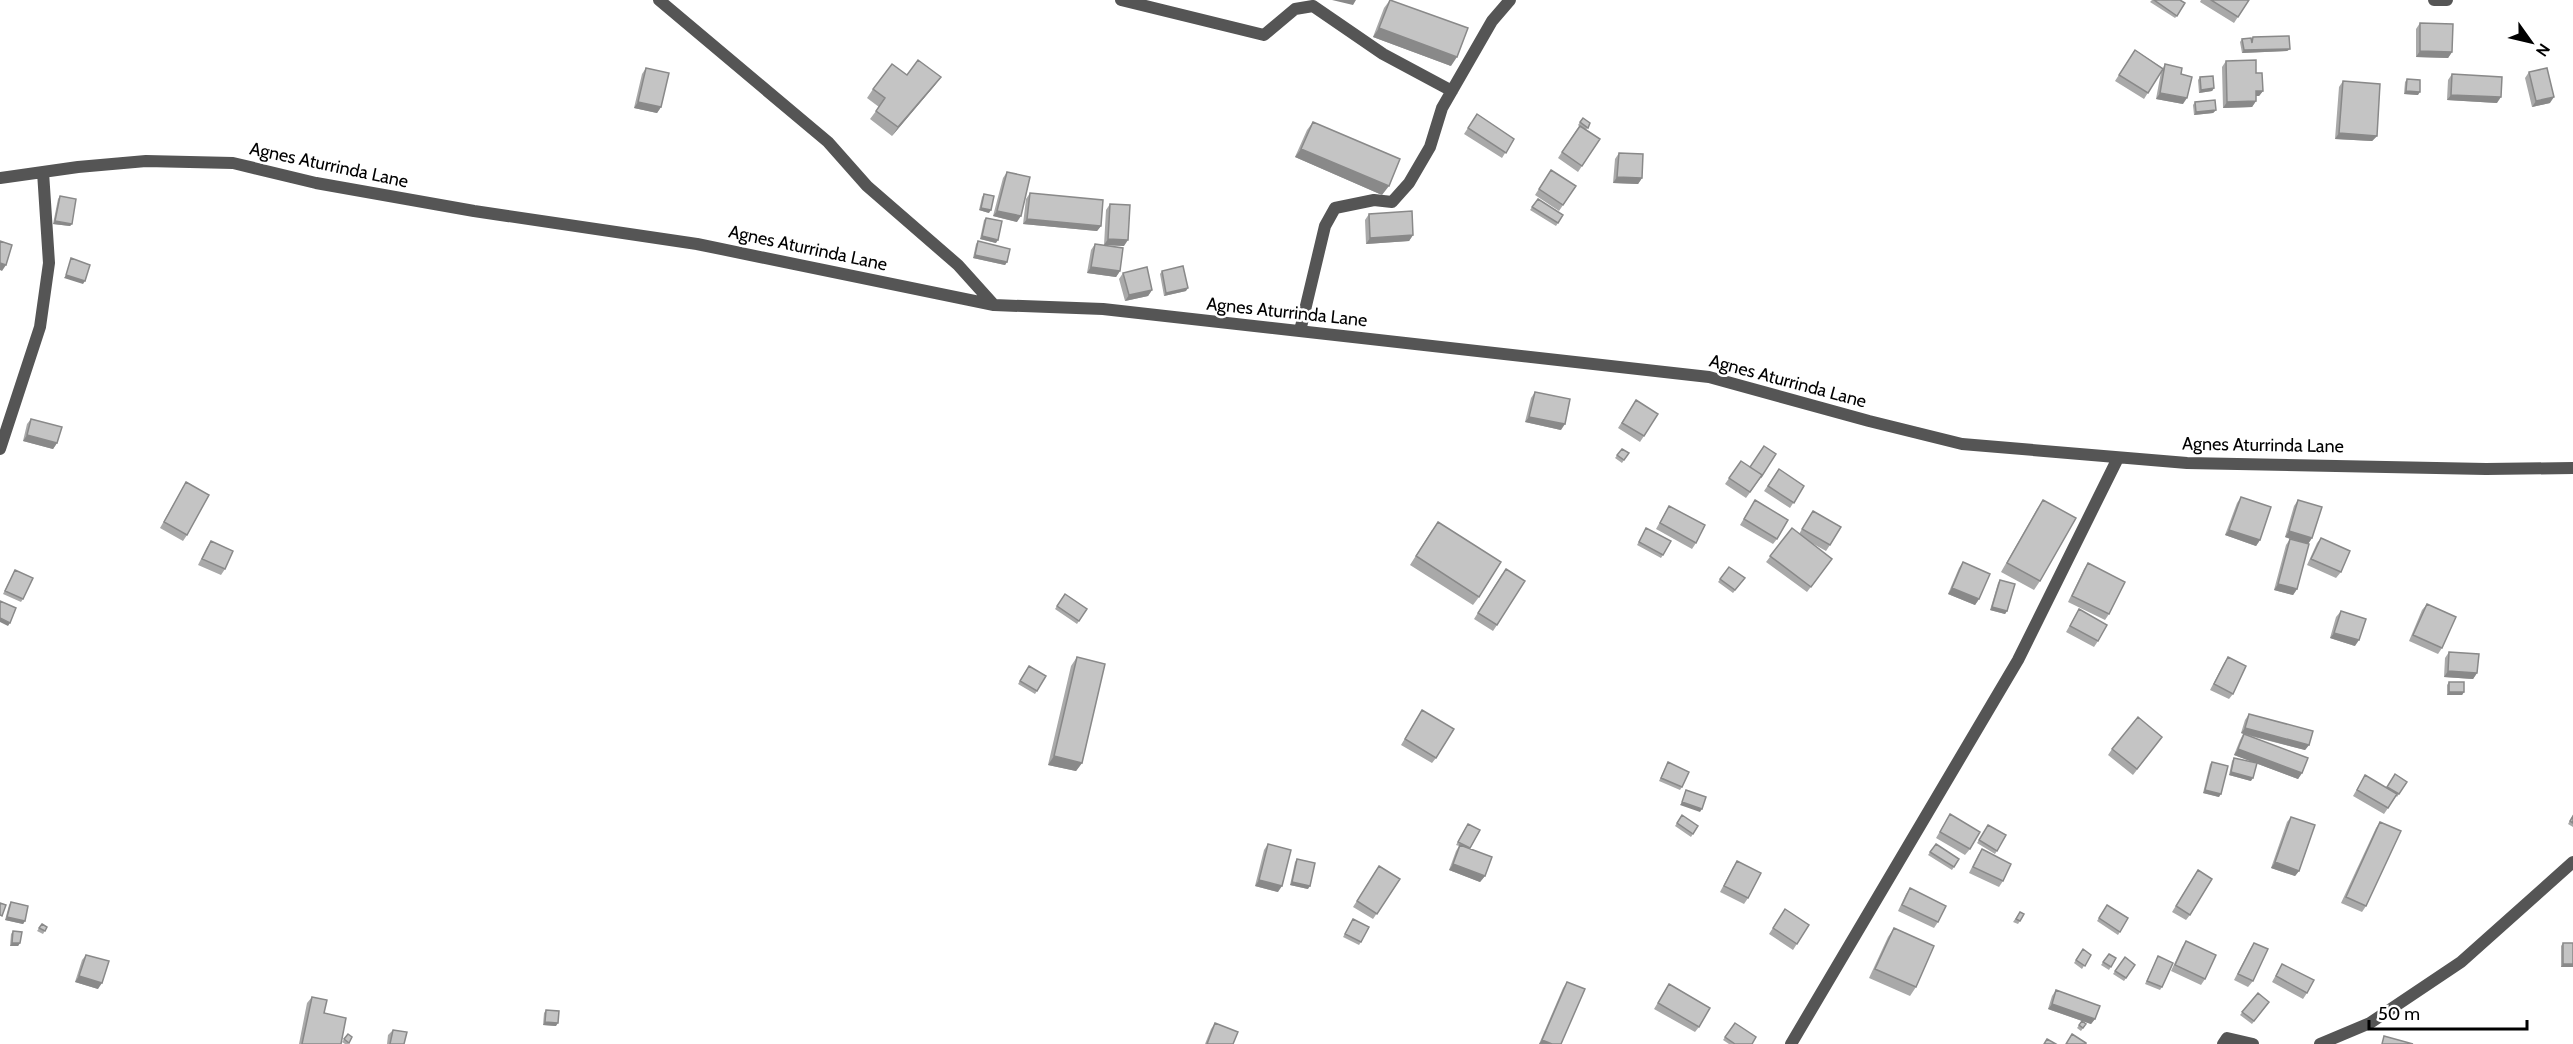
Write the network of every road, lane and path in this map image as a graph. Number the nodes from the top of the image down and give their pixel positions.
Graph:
1 (659, 0) edge
2 (1121, 0) edge
3 (1510, 0) edge
4 (2434, 0) edge
5 (2447, 0) edge
6 (1452, 91) junction
7 (42, 172) junction
8 (0, 178) edge
9 (994, 305) junction
10 (1300, 331) junction
11 (0, 449) edge
12 (2118, 458) junction
13 (2573, 468) edge
14 (2573, 862) edge
15 (1791, 1044) edge
16 (2223, 1044) edge
17 (2253, 1044) edge
18 (2320, 1044) edge

1 - 9 street
2 - 6 street
3 - 6 street
4 - 5 street
6 - 10 street
7 - 8 street, Agnes Aturrinda Lane
7 - 9 street, Agnes Aturrinda Lane
7 - 11 street
9 - 10 street, Agnes Aturrinda Lane
10 - 12 street, Agnes Aturrinda Lane
12 - 13 street, Agnes Aturrinda Lane
12 - 15 street
14 - 18 street
16 - 17 street

